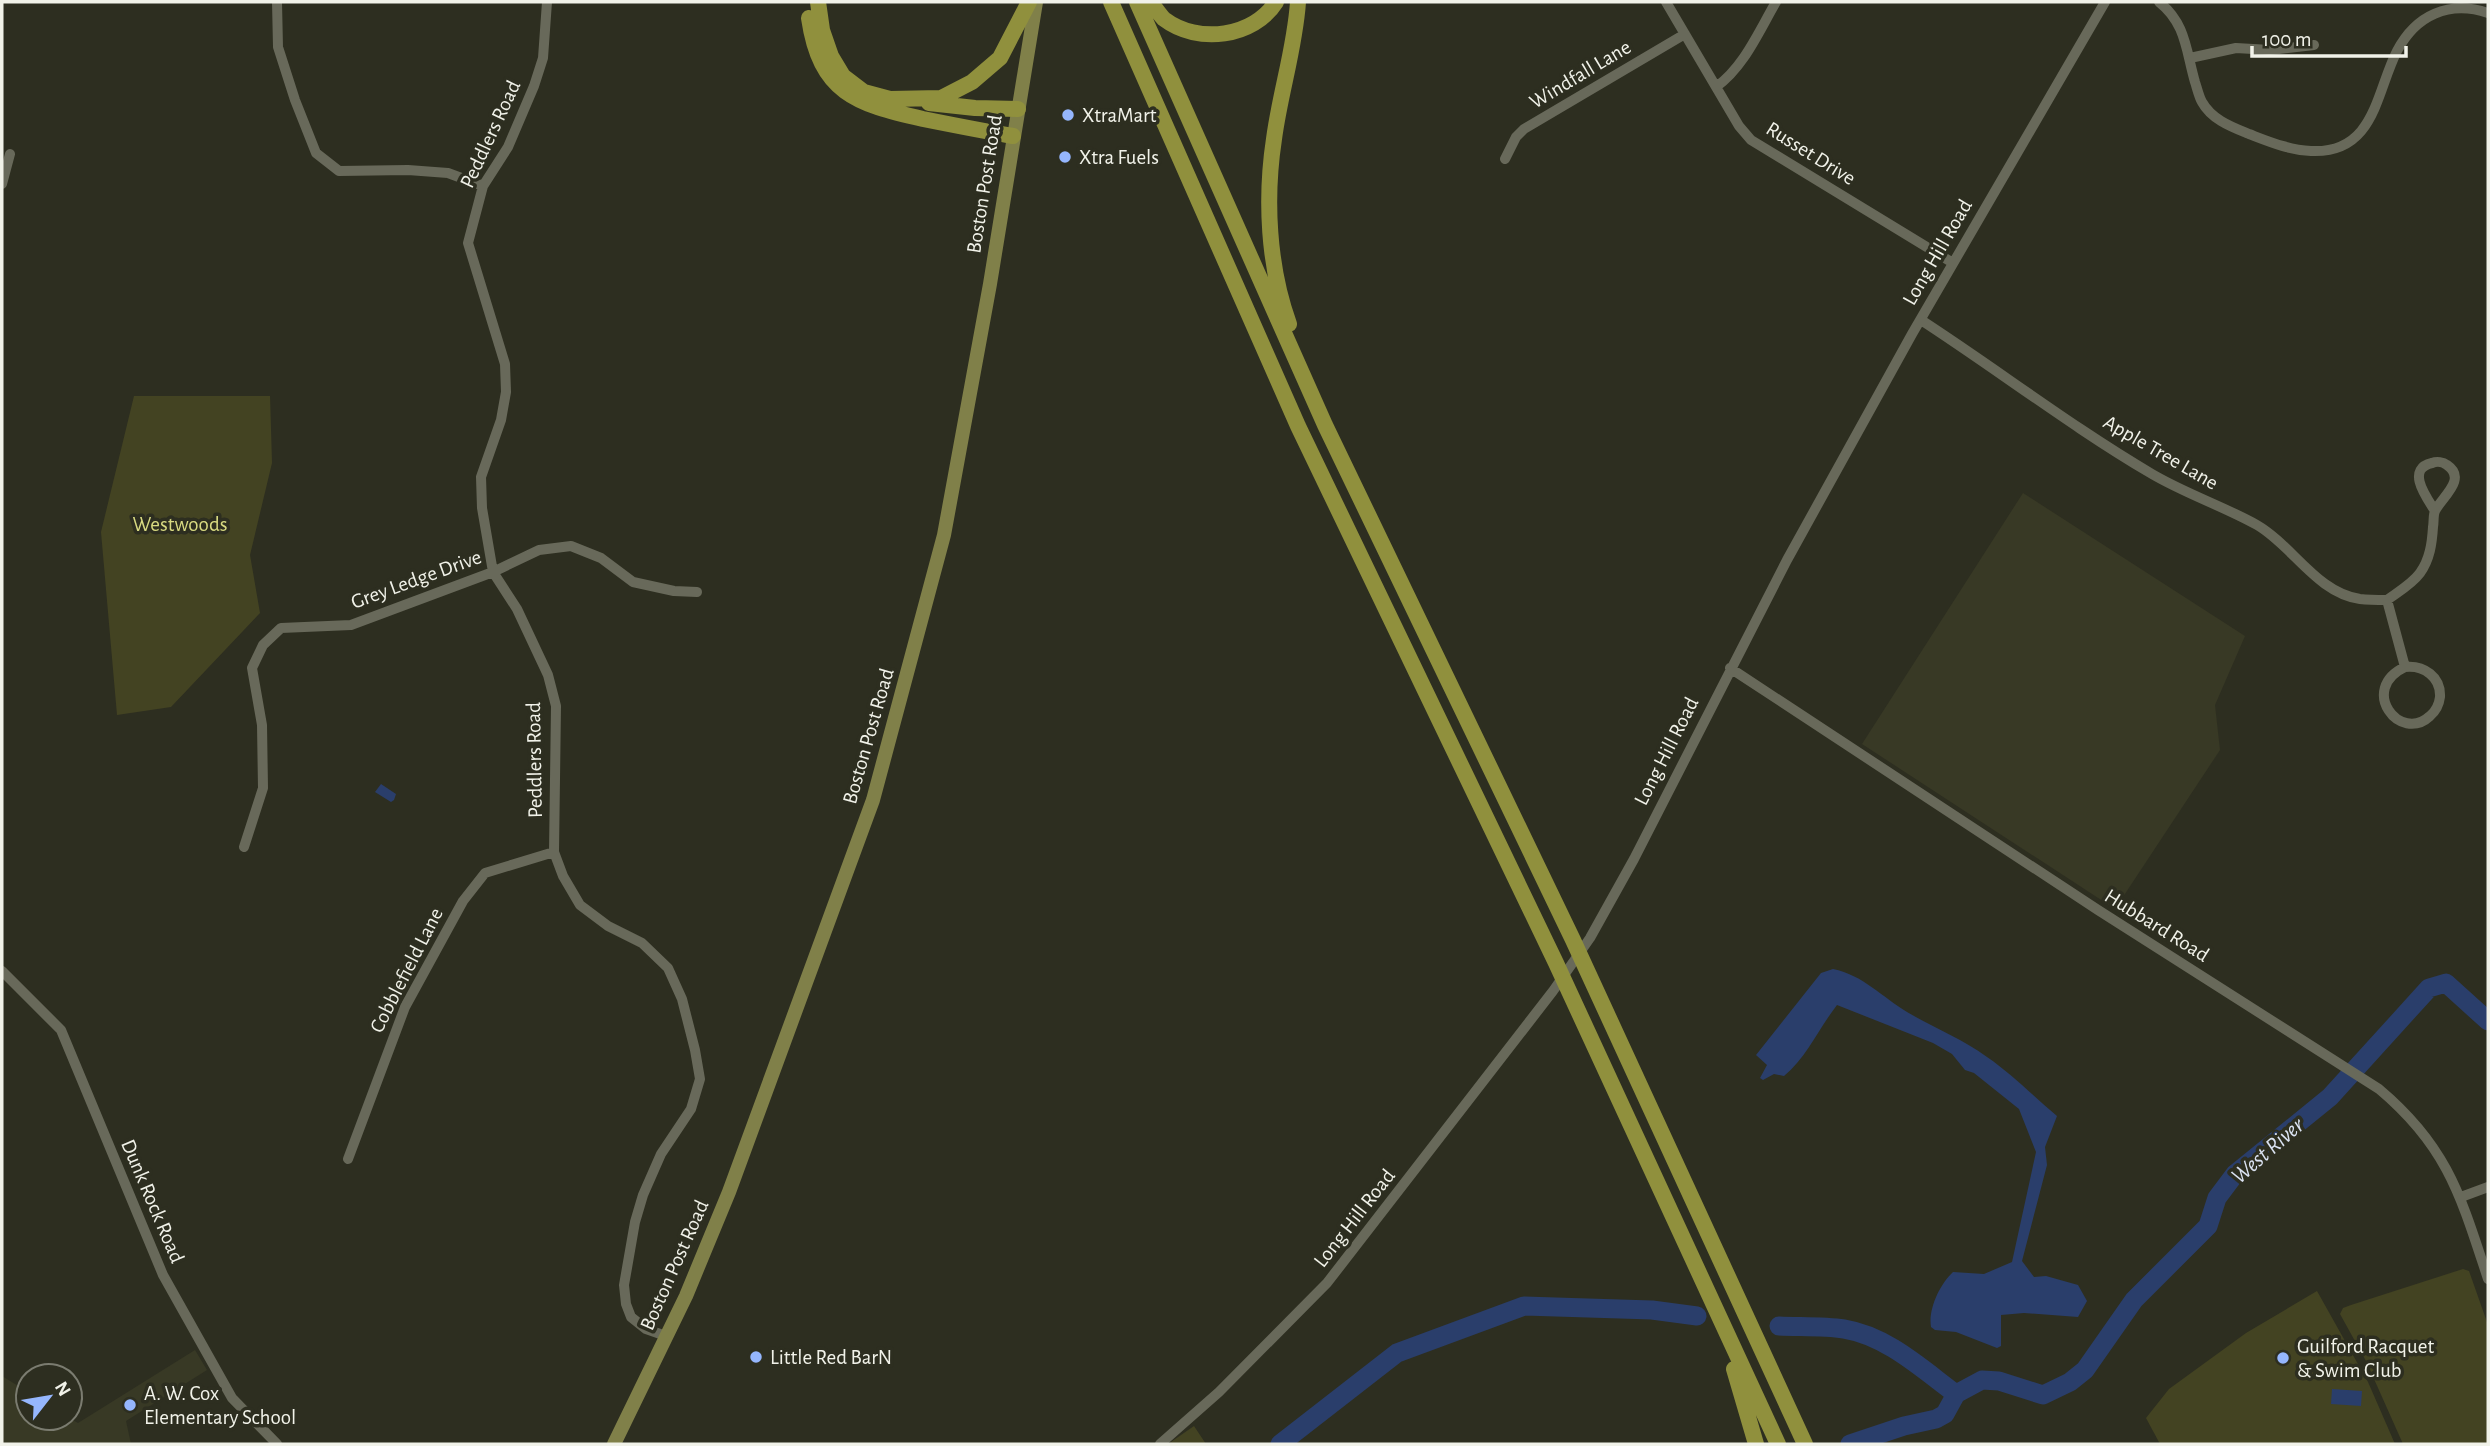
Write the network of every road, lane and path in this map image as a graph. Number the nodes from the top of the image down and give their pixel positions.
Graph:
1 (277, 2) edge
2 (547, 2) edge
3 (807, 2) edge
4 (818, 2) edge
5 (1030, 2) edge
6 (1036, 2) edge
7 (1111, 2) edge
8 (1137, 2) edge
9 (1150, 2) edge
10 (1276, 2) edge
11 (1298, 2) edge
12 (1666, 2) edge
13 (1776, 2) edge
14 (2105, 2) edge
15 (2159, 2) edge
16 (2488, 13) edge
17 (1685, 34) junction
18 (2314, 45) dead end
19 (2190, 58) junction
20 (1716, 87) junction
21 (890, 99) junction
22 (1018, 109) junction
23 (1013, 136) junction
24 (10, 154) dead end
25 (1505, 159) dead end
26 (2, 184) edge
27 (483, 187) junction
28 (1953, 263) junction
29 (1921, 320) junction
30 (1325, 425) junction
31 (2435, 511) dead end
32 (493, 572) junction
33 (697, 592) dead end
34 (2387, 600) junction
35 (2404, 667) junction
36 (1730, 668) junction
37 (244, 847) dead end
38 (554, 852) junction
39 (2, 971) edge
40 (348, 1159) dead end
41 (2488, 1187) edge
42 (2461, 1197) junction
43 (1695, 1265) junction
44 (2488, 1279) edge
45 (666, 1336) junction
46 (277, 1444) edge
47 (614, 1444) edge
48 (1160, 1444) edge
49 (1756, 1444) edge
50 (1778, 1444) edge
51 (1807, 1444) edge

1 - 27 street
2 - 27 street, Peddlers Road
3 - 23 highway
4 - 21 highway
5 - 21 highway
6 - 22 main road, Boston Post Road
7 - 43 highway
8 - 30 highway
9 - 10 highway
11 - 30 highway
12 - 17 street, Russet Drive
13 - 20 street
14 - 28 street, Long Hill Road
15 - 19 street
16 - 19 street
17 - 20 street, Russet Drive
17 - 25 street, Windfall Lane
18 - 19 street
20 - 28 street, Russet Drive
21 - 22 highway
22 - 23 main road, Boston Post Road
23 - 45 main road, Boston Post Road
24 - 26 street
27 - 32 street, Peddlers Road
28 - 29 street, Long Hill Road
29 - 34 street, Apple Tree Lane
29 - 36 street, Long Hill Road
30 - 51 highway
31 - 34 street
32 - 33 street, Grey Ledge Drive
32 - 37 street, Grey Ledge Drive
32 - 38 street, Peddlers Road
34 - 35 street
35 - 35 street
36 - 42 street, Hubbard Road
36 - 48 street, Long Hill Road
38 - 40 street, Cobblefield Lane
38 - 45 street, Peddlers Road
39 - 46 street, Dunk Rock Road
41 - 42 street
42 - 44 street, Hubbard Road
43 - 49 highway
43 - 50 highway
45 - 47 main road, Boston Post Road

